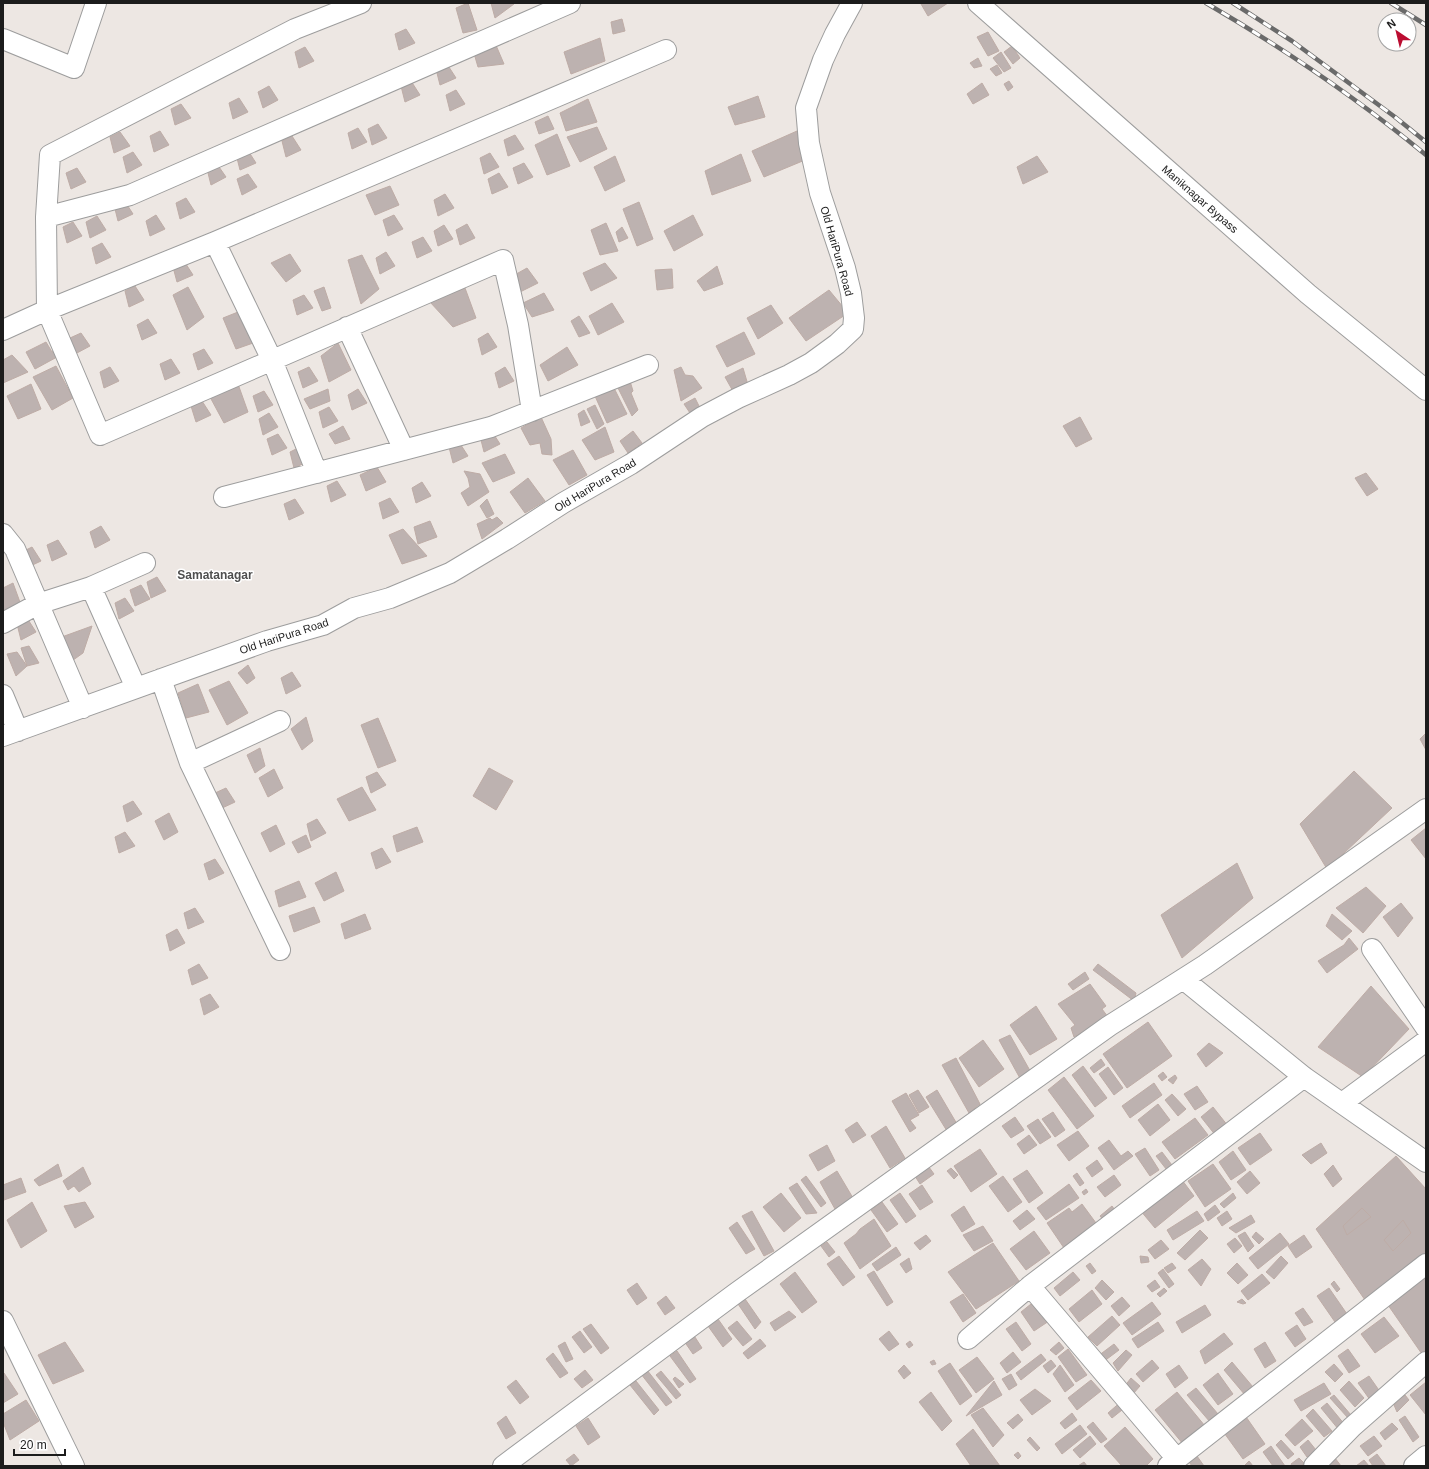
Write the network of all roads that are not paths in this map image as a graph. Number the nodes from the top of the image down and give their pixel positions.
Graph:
1 (96, 3) edge
2 (361, 3) edge
3 (570, 3) edge
4 (852, 3) edge
5 (978, 3) edge
6 (3, 39) edge
7 (666, 50) dead end
8 (46, 217) junction
9 (215, 242) junction
10 (47, 310) junction
11 (347, 327) junction
12 (3, 330) edge
13 (272, 360) junction
14 (648, 365) dead end
15 (1426, 390) edge
16 (532, 411) junction
17 (404, 450) junction
18 (317, 473) junction
19 (224, 497) dead end
20 (3, 534) edge
21 (145, 563) dead end
22 (91, 587) junction
23 (38, 604) junction
24 (3, 623) edge
25 (161, 679) junction
26 (136, 688) junction
27 (3, 695) edge
28 (83, 708) junction
29 (280, 721) dead end
30 (11, 733) edge
31 (190, 763) junction
32 (1426, 809) edge
33 (1372, 949) dead end
34 (280, 950) dead end
35 (1183, 979) junction
36 (1426, 1028) edge
37 (1426, 1040) edge
38 (1304, 1077) junction
39 (1342, 1103) junction
40 (1426, 1162) edge
41 (1426, 1264) edge
42 (1030, 1286) junction
43 (3, 1321) edge
44 (968, 1339) dead end
45 (1426, 1362) edge
46 (1426, 1456) edge
47 (1172, 1462) edge
48 (74, 1466) edge
49 (503, 1466) edge
50 (1314, 1466) edge
51 (1414, 1466) edge

1 - 6 street
2 - 8 street
3 - 8 street
4 - 25 street, Old HariPura Road
5 - 15 street, Maniknagar Bypass
7 - 9 street
8 - 10 street
9 - 10 street
9 - 13 street
10 - 12 street
10 - 13 street
11 - 13 street
11 - 16 street
11 - 17 street
13 - 18 street
14 - 16 street
16 - 17 street
17 - 18 street
18 - 19 street
20 - 23 street
21 - 22 street
22 - 23 street
22 - 26 street
23 - 24 street
23 - 28 street
25 - 26 street, Old HariPura Road
25 - 31 street
26 - 28 street, Old HariPura Road
27 - 30 street
28 - 30 street, Old HariPura Road
29 - 31 street
31 - 34 street
32 - 35 street
33 - 36 street
35 - 38 street
35 - 49 street
37 - 39 street
38 - 39 street
38 - 42 street
39 - 40 street
41 - 47 street
42 - 44 street
42 - 47 street
43 - 48 street
45 - 50 street
46 - 51 street

